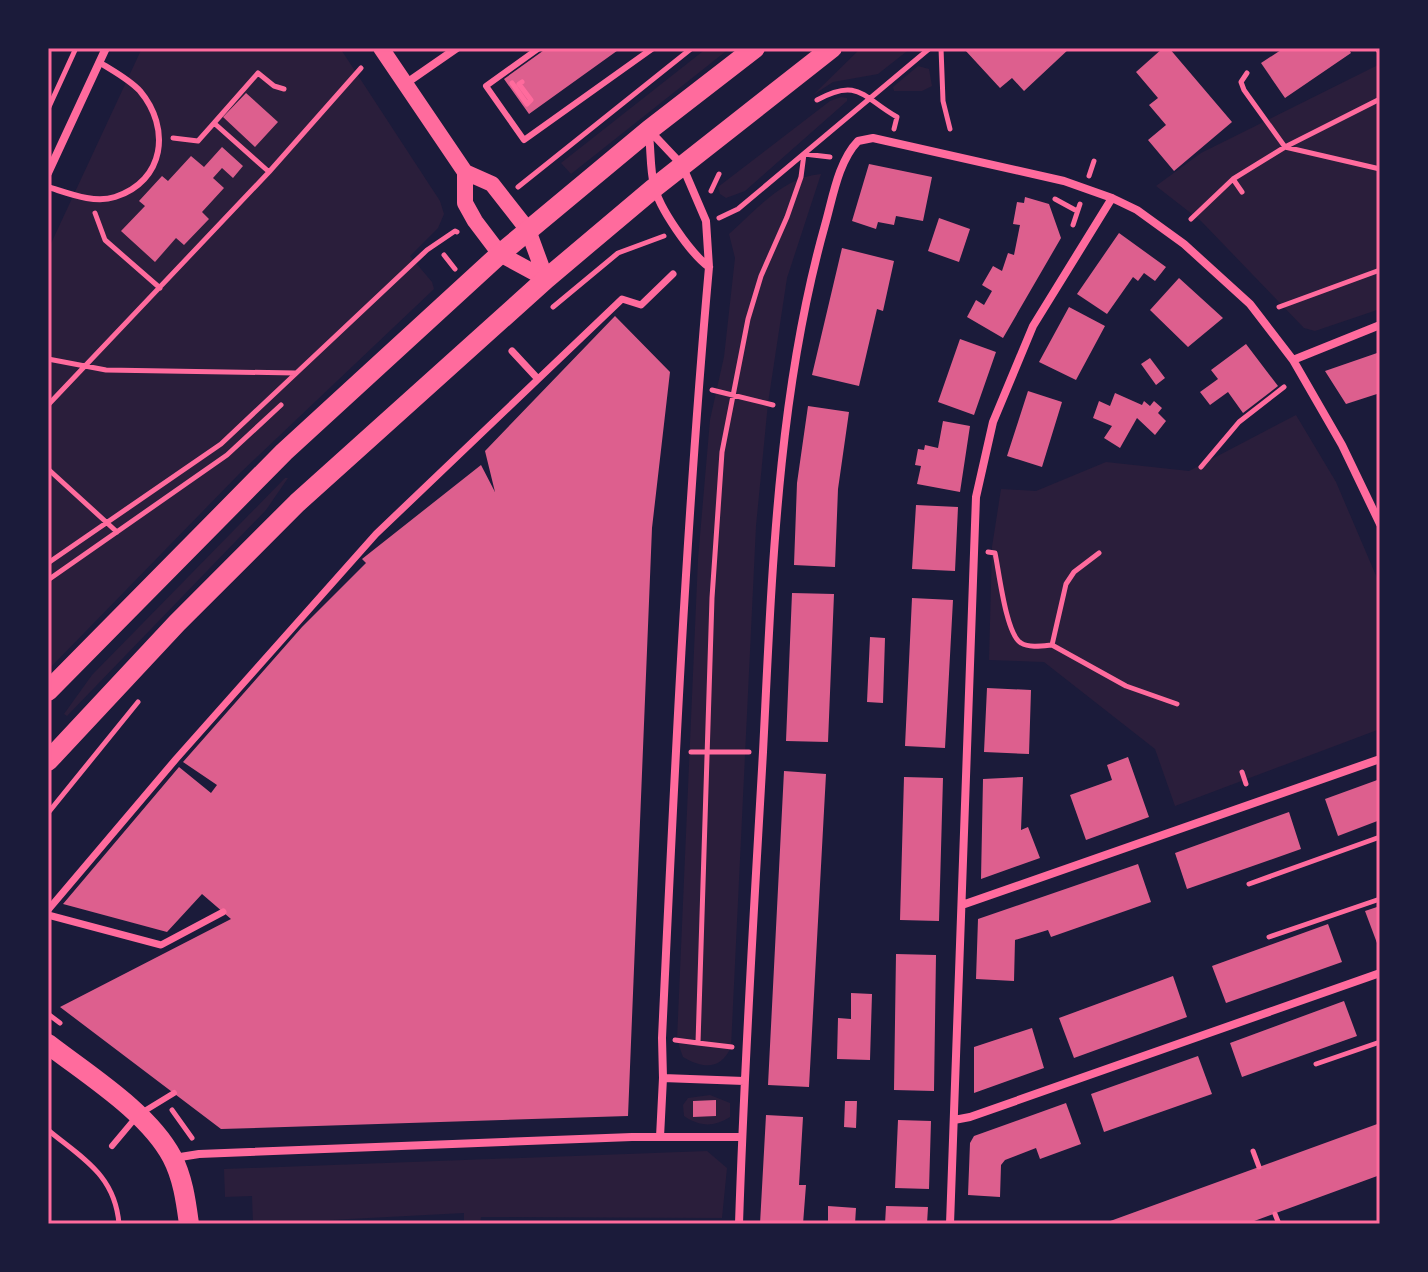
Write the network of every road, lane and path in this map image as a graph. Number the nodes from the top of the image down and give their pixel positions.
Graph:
1 (76, 48) edge
2 (106, 48) edge
3 (381, 48) edge
4 (457, 48) edge
5 (539, 48) edge
6 (653, 48) edge
7 (692, 48) edge
8 (755, 48) edge
9 (832, 48) edge
10 (930, 48) edge
11 (941, 48) edge
12 (99, 62) junction
13 (361, 68) dead end
14 (1247, 73) dead end
15 (511, 82) dead end
16 (522, 82) dead end
17 (405, 84) junction
18 (284, 89) dead end
19 (871, 97) junction
20 (1380, 99) edge
21 (817, 100) dead end
22 (48, 109) edge
23 (214, 123) junction
24 (950, 129) dead end
25 (649, 130) junction
26 (168, 137) dead end
27 (891, 141) junction
28 (1285, 147) junction
29 (804, 154) junction
30 (845, 160) junction
31 (682, 165) junction
32 (1380, 169) edge
33 (269, 172) junction
34 (465, 172) junction
35 (48, 173) edge
36 (1233, 179) junction
37 (518, 186) dead end
38 (48, 187) edge
39 (654, 188) junction
40 (1242, 192) dead end
41 (1112, 198) junction
42 (1055, 199) dead end
43 (1077, 211) dead end
44 (95, 212) dead end
45 (1191, 219) dead end
46 (706, 221) junction
47 (528, 230) junction
48 (677, 232) junction
49 (461, 234) dead end
50 (500, 254) junction
51 (444, 255) dead end
52 (709, 267) junction
53 (455, 268) dead end
54 (1380, 270) edge
55 (673, 274) dead end
56 (546, 279) junction
57 (160, 288) junction
58 (1279, 307) dead end
59 (548, 312) dead end
60 (1380, 325) edge
61 (512, 351) dead end
62 (48, 359) edge
63 (1293, 360) junction
64 (84, 367) junction
65 (296, 373) junction
66 (538, 379) junction
67 (1284, 387) dead end
68 (737, 395) dead end
69 (762, 402) dead end
70 (48, 405) edge
71 (281, 405) dead end
72 (1201, 467) dead end
73 (48, 469) edge
74 (107, 522) junction
75 (1380, 524) edge
76 (117, 532) junction
77 (987, 552) dead end
78 (1099, 553) dead end
79 (48, 563) edge
80 (48, 580) edge
81 (1052, 645) junction
82 (48, 691) edge
83 (145, 694) dead end
84 (1177, 704) dead end
85 (676, 751) junction
86 (707, 752) junction
87 (763, 752) junction
88 (1380, 759) edge
89 (48, 761) edge
90 (1242, 772) dead end
91 (1246, 784) dead end
92 (48, 813) edge
93 (1380, 837) edge
94 (1249, 884) dead end
95 (1380, 899) edge
96 (962, 905) junction
97 (223, 912) dead end
98 (48, 913) edge
99 (1269, 937) dead end
100 (1380, 973) edge
101 (677, 1040) dead end
102 (1380, 1042) edge
103 (698, 1043) junction
104 (48, 1044) edge
105 (731, 1047) dead end
106 (1316, 1064) dead end
107 (663, 1078) junction
108 (744, 1081) junction
109 (174, 1093) dead end
110 (138, 1115) junction
111 (954, 1120) junction
112 (48, 1130) edge
113 (660, 1137) junction
114 (741, 1137) junction
115 (112, 1146) dead end
116 (1253, 1151) dead end
117 (173, 1159) junction
118 (1259, 1167) dead end
119 (1275, 1214) dead end
120 (119, 1224) edge
121 (189, 1224) edge
122 (739, 1224) edge
123 (950, 1224) edge
124 (1279, 1224) edge

1 - 22 path
2 - 12 street
3 - 17 main road
4 - 17 street
5 - 6 lane
7 - 37 path
8 - 25 main road
9 - 31 main road
10 - 19 path
11 - 24 path
12 - 35 street
12 - 38 lane
13 - 33 path
14 - 28 path
15 - 16 path
17 - 34 main road
18 - 23 path
19 - 21 path
19 - 27 path
19 - 29 path
20 - 28 path
23 - 26 path
23 - 33 path
25 - 31 street
25 - 39 street
25 - 47 main road
27 - 30 street
27 - 41 street
28 - 32 path
28 - 36 path
29 - 30 path
29 - 46 path
29 - 86 path
30 - 87 street
31 - 39 main road
31 - 46 street
33 - 57 path
34 - 47 main road
34 - 50 main road
36 - 40 path
36 - 45 path
39 - 48 street
39 - 56 main road
41 - 63 street
41 - 96 street
42 - 43 path
44 - 57 path
46 - 52 street
47 - 50 main road
47 - 56 main road
48 - 52 street
48 - 59 path
49 - 65 path
50 - 56 main road
50 - 82 main road
51 - 53 path
52 - 85 street
54 - 58 path
55 - 66 street
56 - 89 main road
57 - 64 path
60 - 63 street
61 - 66 street
62 - 64 path
63 - 75 street
64 - 65 path
64 - 70 path
65 - 74 path
66 - 98 street
67 - 72 path
68 - 69 path
71 - 76 path
73 - 74 path
74 - 76 path
74 - 79 path
76 - 80 path
77 - 81 path
78 - 81 path
81 - 84 path
83 - 92 path
85 - 86 path
85 - 107 street
86 - 87 path
86 - 103 path
87 - 108 street
88 - 96 street
90 - 91 path
93 - 94 path
95 - 99 path
96 - 111 street
97 - 98 street
100 - 111 street
101 - 103 path
102 - 106 path
103 - 105 path
104 - 110 main road
107 - 108 street
107 - 113 street
108 - 114 street
109 - 110 lane
110 - 115 lane
110 - 117 main road
111 - 123 street
112 - 120 path
113 - 114 street
113 - 117 street
114 - 122 street
116 - 118 path
117 - 121 main road
119 - 124 path

